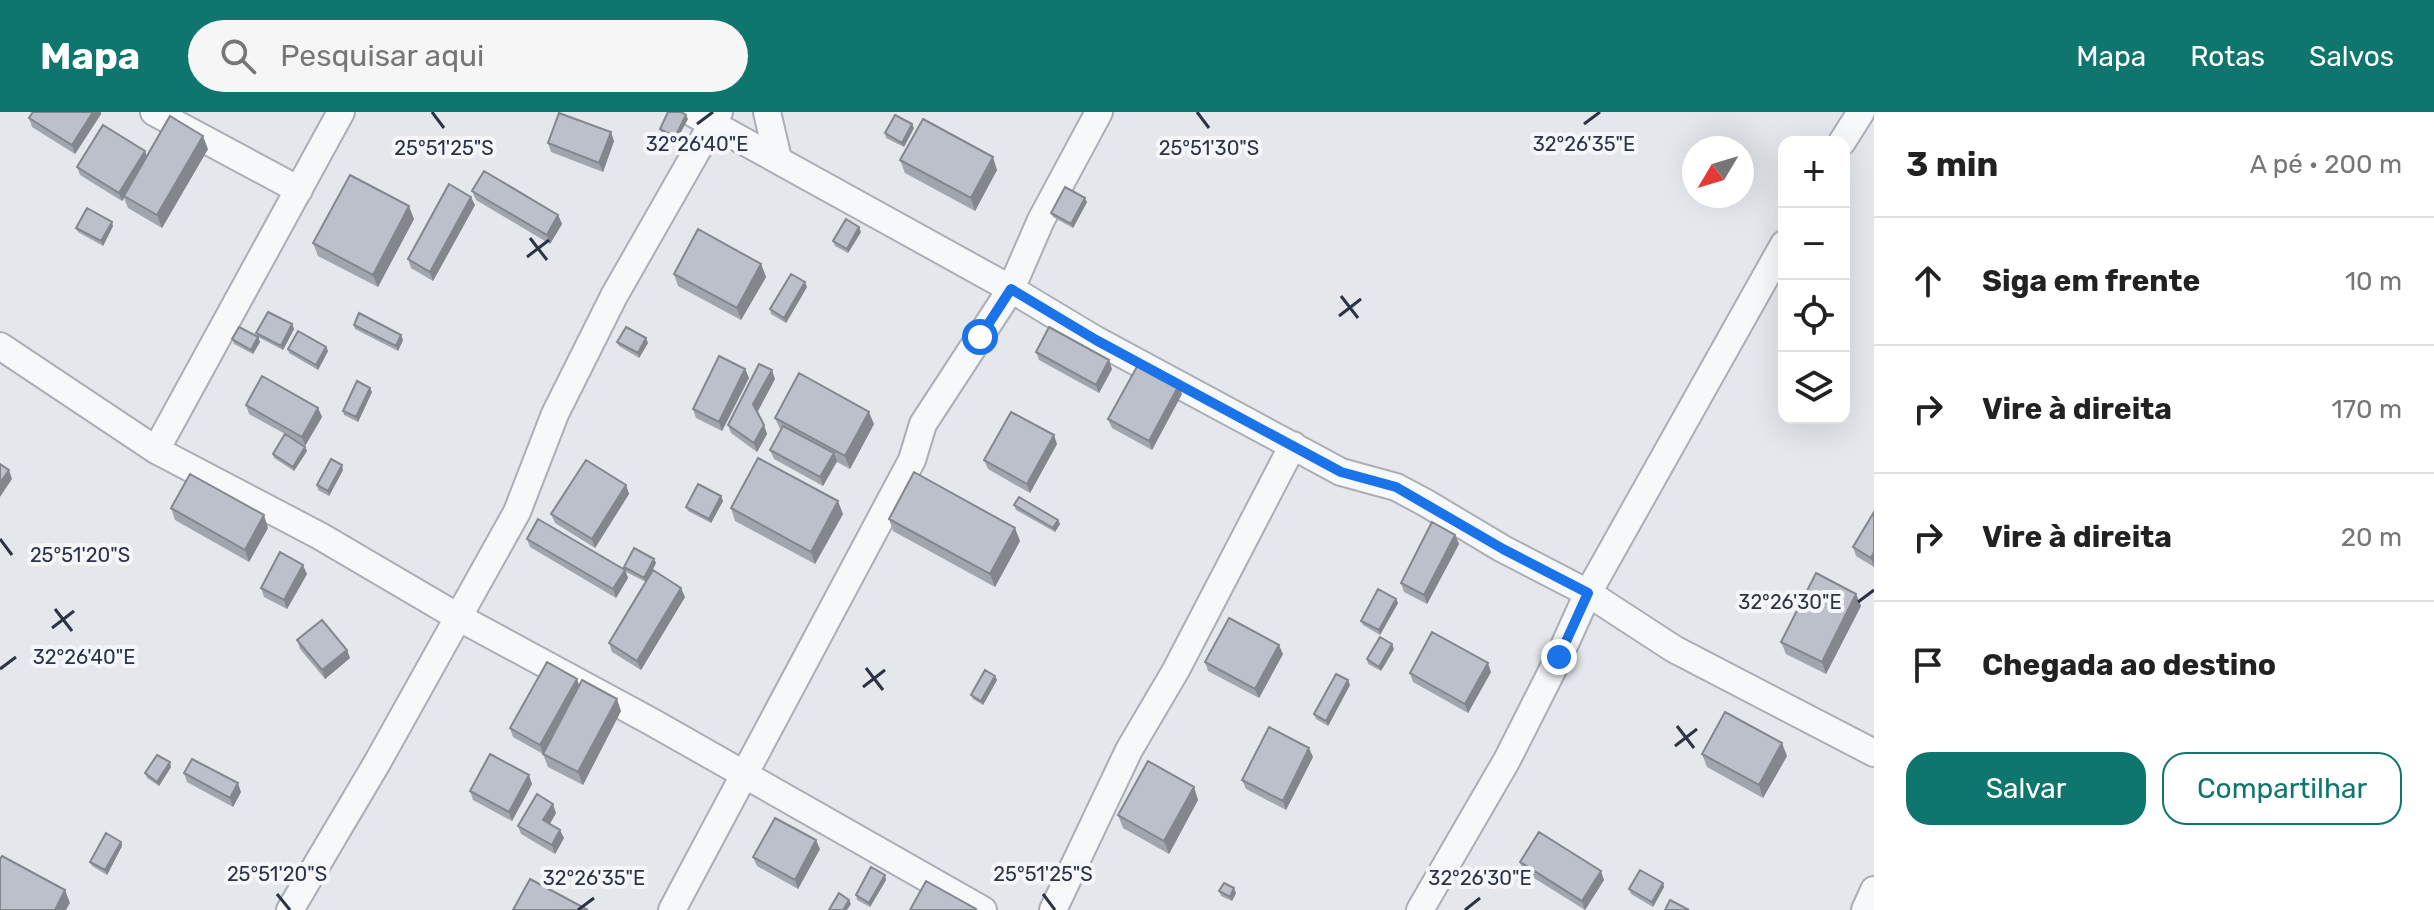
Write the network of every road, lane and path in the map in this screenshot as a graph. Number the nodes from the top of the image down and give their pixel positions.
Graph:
1 (154, 112) edge
2 (341, 112) edge
3 (767, 112) edge
4 (1099, 112) edge
5 (1861, 112) edge
6 (707, 116) edge
7 (1846, 136) edge
8 (778, 159) junction
9 (299, 190) junction
10 (1778, 255) edge
11 (1011, 289) junction
12 (0, 346) edge
13 (1293, 445) junction
14 (156, 450) junction
15 (1588, 593) junction
16 (458, 617) junction
17 (1874, 753) edge
18 (745, 776) junction
19 (1874, 890) edge
20 (290, 910) edge
21 (672, 910) edge
22 (983, 910) edge
23 (1053, 910) edge
24 (1420, 910) edge
25 (1865, 910) edge

1 - 9 street
2 - 9 street
3 - 8 street
4 - 11 street
5 - 7 street
6 - 8 street
6 - 16 street
8 - 11 street
9 - 14 street
10 - 15 street
11 - 13 street
11 - 18 street
12 - 14 street
13 - 15 street
13 - 23 street
14 - 16 street
15 - 17 street
15 - 24 street
16 - 18 street
16 - 20 street
18 - 21 street
18 - 22 street
19 - 25 street

